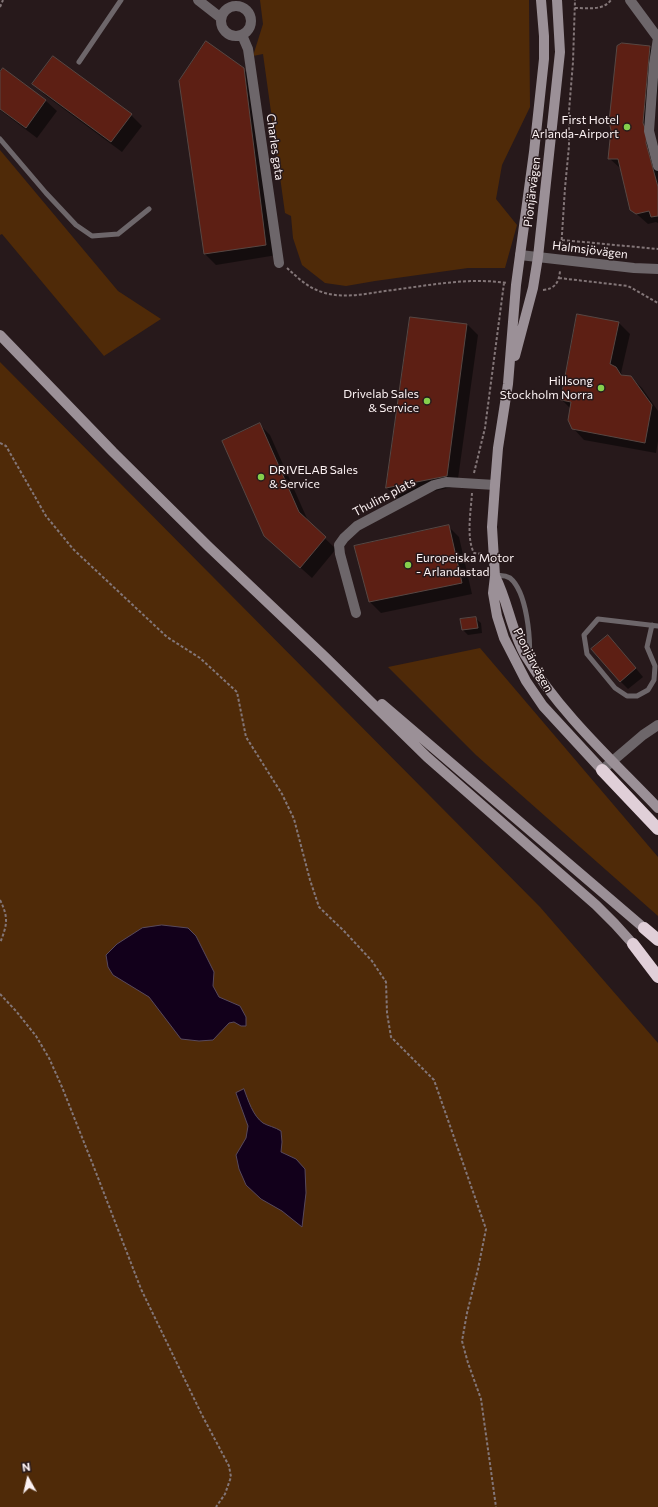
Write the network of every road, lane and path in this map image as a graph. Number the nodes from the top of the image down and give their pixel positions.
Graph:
1 (3, 0) edge
2 (121, 0) edge
3 (198, 0) edge
4 (541, 0) edge
5 (557, 0) edge
6 (575, 0) edge
7 (611, 0) edge
8 (630, 0) edge
9 (234, 3) edge
10 (0, 7) edge
11 (575, 8) junction
12 (221, 18) junction
13 (242, 35) junction
14 (658, 38) edge
15 (79, 62) dead end
16 (656, 64) edge
17 (0, 139) edge
18 (658, 166) edge
19 (149, 209) dead end
20 (562, 240) junction
21 (658, 249) edge
22 (520, 255) junction
23 (538, 257) junction
24 (561, 260) junction
25 (279, 263) joint
26 (658, 269) edge
27 (559, 278) junction
28 (504, 283) junction
29 (516, 285) junction
30 (533, 288) junction
31 (658, 304) edge
32 (0, 335) edge
33 (508, 384) junction
34 (0, 442) edge
35 (472, 484) junction
36 (494, 485) junction
37 (492, 553) junction
38 (495, 576) junction
39 (356, 613) dead end
40 (652, 625) junction
41 (658, 626) edge
42 (325, 657) junction
43 (529, 660) junction
44 (658, 725) edge
45 (612, 761) junction
46 (602, 770) junction
47 (658, 808) edge
48 (658, 829) edge
49 (0, 900) edge
50 (644, 928) joint
51 (658, 940) edge
52 (0, 943) edge
53 (633, 944) joint
54 (658, 977) edge
55 (0, 994) edge
56 (216, 1507) edge
57 (496, 1507) edge

1 - 10 path
2 - 15 lane
3 - 12 street
4 - 22 main road, Pionjärvägen
5 - 23 main road, Pionjärvägen
6 - 11 path
7 - 11 path
8 - 14 street
9 - 12 street
9 - 13 street
11 - 20 path
12 - 13 street
13 - 25 street, Charles gata
14 - 16 street
16 - 18 street
17 - 19 lane
20 - 21 path
20 - 24 path
22 - 23 street, Halmsjövägen
22 - 29 main road, Pionjärvägen
23 - 24 street, Halmsjövägen
23 - 30 main road, Pionjärvägen
24 - 26 street, Halmsjövägen
24 - 27 path
25 - 28 path
27 - 30 path
27 - 31 path
28 - 29 path
28 - 35 path
29 - 33 main road, Pionjärvägen
30 - 33 main road, Pionjärvägen
32 - 42 main road
33 - 36 main road, Pionjärvägen
34 - 57 path
35 - 36 street, Thulins plats
35 - 37 path
35 - 39 street, Thulins plats
36 - 37 main road, Pionjärvägen
37 - 38 main road, Pionjärvägen
38 - 43 main road, Pionjärvägen
38 - 43 lane
38 - 46 main road, Pionjärvägen
40 - 40 lane
40 - 41 lane
42 - 50 main road
42 - 53 main road
43 - 45 main road, Pionjärvägen
44 - 45 street
45 - 46 street
45 - 47 main road, Pionjärvägen
46 - 48 highway
49 - 52 path
50 - 51 highway
53 - 54 highway
55 - 56 path

